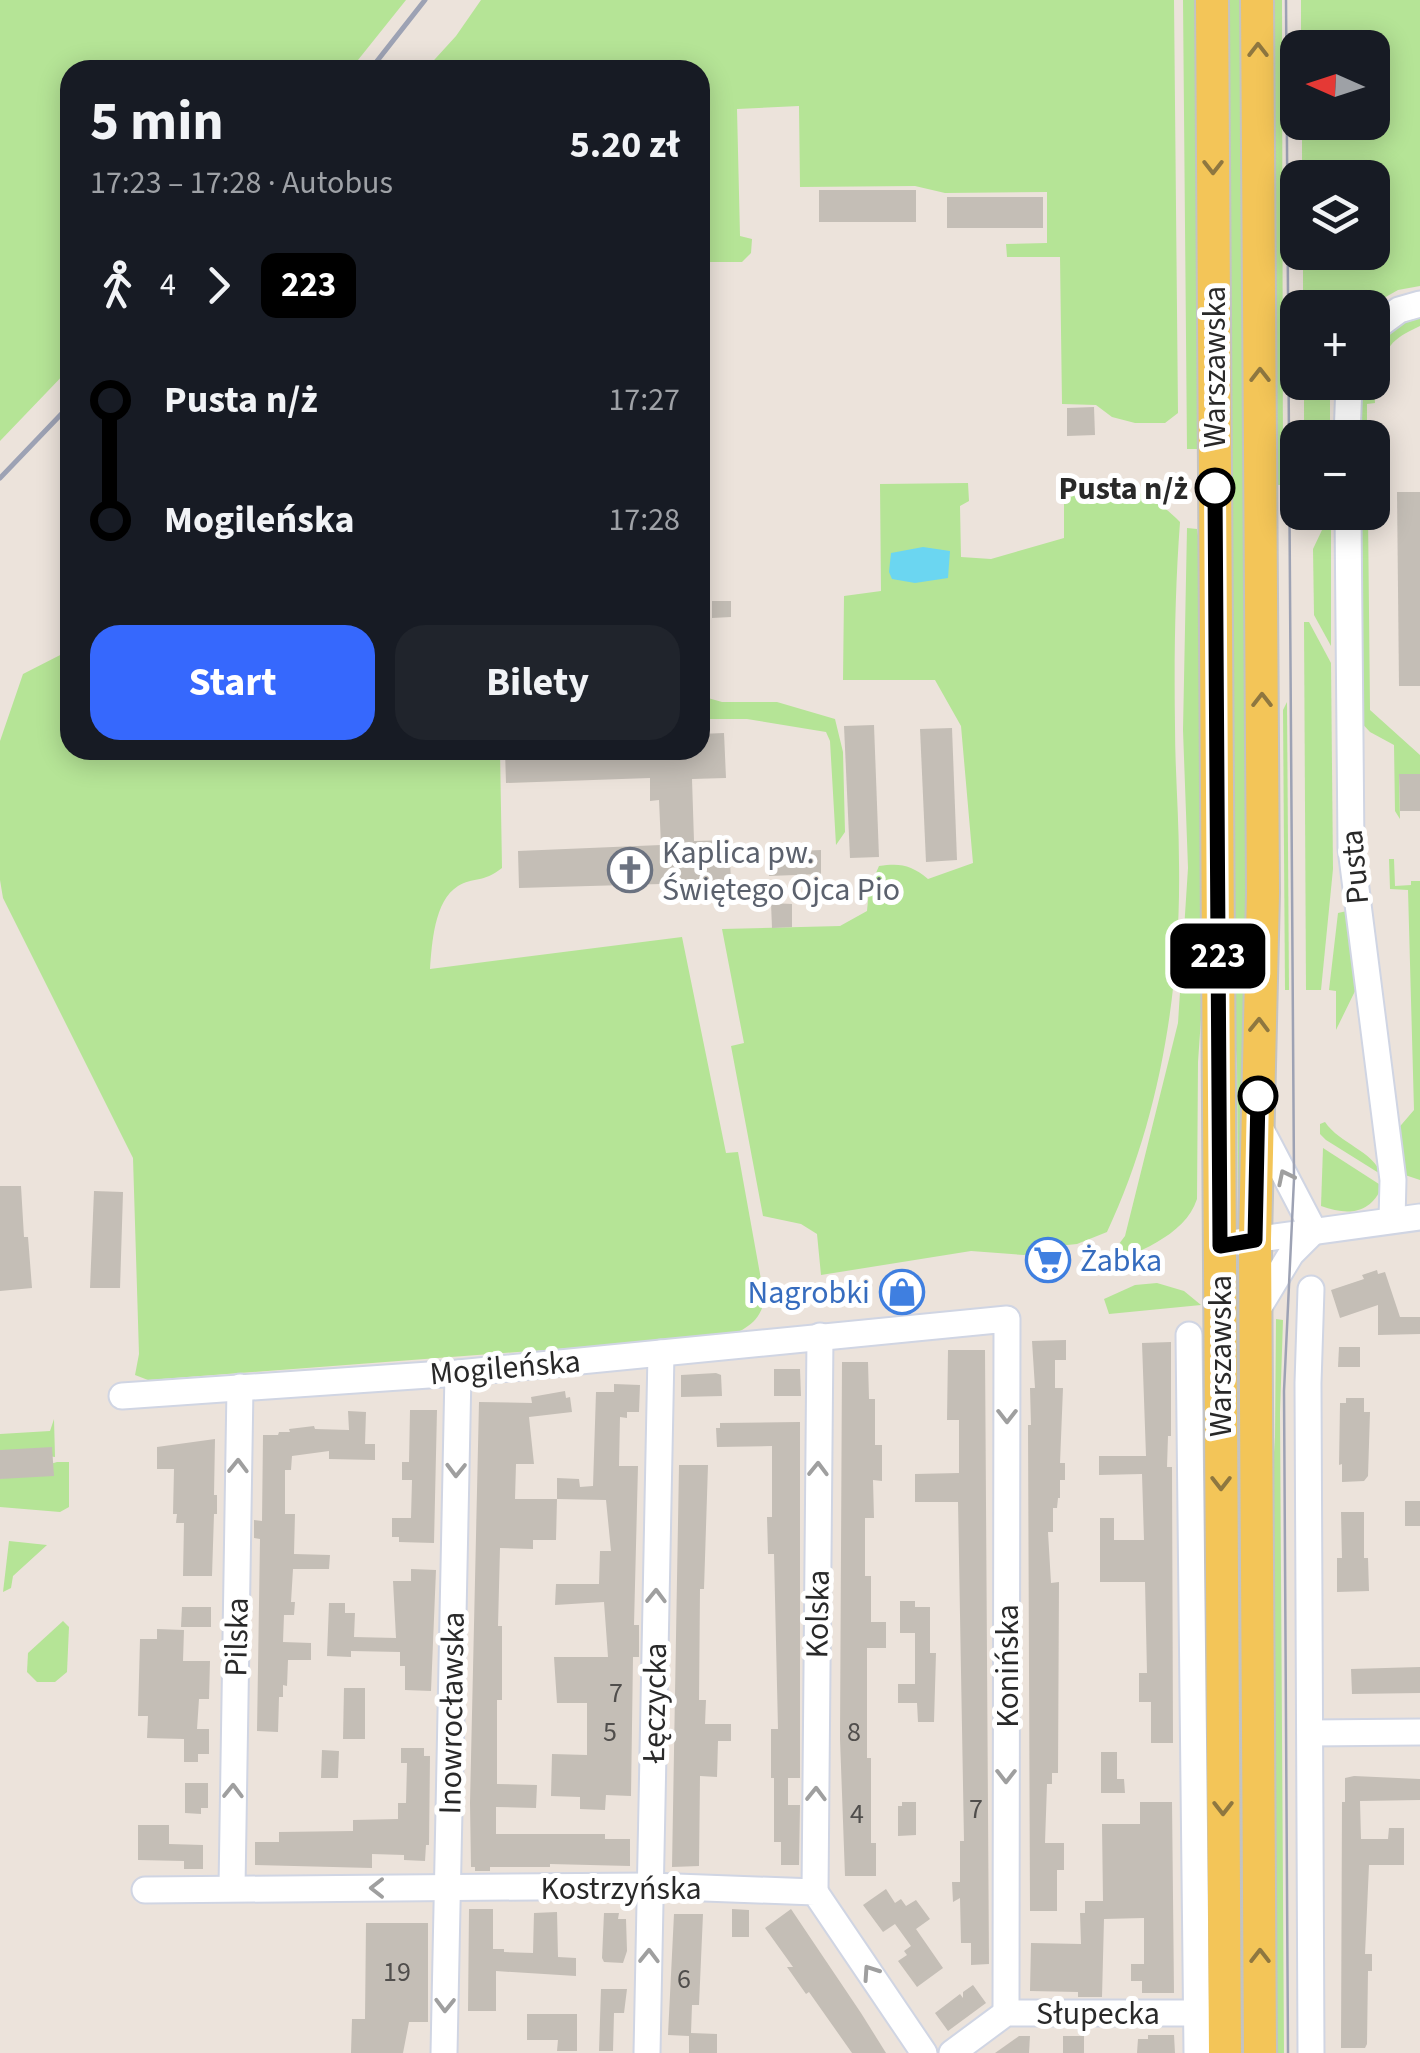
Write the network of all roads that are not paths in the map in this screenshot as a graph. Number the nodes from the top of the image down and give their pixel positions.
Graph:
1 (1212, 0) edge
2 (1257, 0) edge
3 (1420, 304) edge
4 (1390, 316) edge
5 (1348, 530) edge
6 (1258, 1122) junction
7 (1420, 1217) edge
8 (1392, 1220) junction
9 (1314, 1231) junction
10 (1255, 1240) junction
11 (1220, 1246) junction
12 (1312, 1290) dead end
13 (1256, 1312) junction
14 (1007, 1318) joint
15 (1188, 1335) dead end
16 (820, 1336) junction
17 (661, 1352) junction
18 (458, 1373) junction
19 (240, 1386) junction
20 (122, 1396) dead end
21 (1310, 1732) junction
22 (1420, 1732) edge
23 (650, 1886) junction
24 (232, 1888) junction
25 (448, 1888) junction
26 (145, 1890) dead end
27 (815, 1892) junction
28 (1006, 2012) junction
29 (1197, 2013) junction
30 (444, 2053) edge
31 (646, 2053) edge
32 (924, 2053) edge
33 (952, 2053) edge
34 (1197, 2053) edge
35 (1225, 2053) edge
36 (1260, 2053) edge
37 (1311, 2053) edge

1 -> 11 main road, Warszawska
6 -> 2 main road, Warszawska
3 - 4 street
5 - 8 street, Pusta
9 -> 6 street, Warszawska
6 - 10 main road, Warszawska
7 - 8 street
8 - 9 street
9 - 10 street
9 - 13 street
10 - 11 street
10 - 13 main road, Warszawska
11 -> 35 main road, Warszawska
12 - 21 street
36 -> 13 main road, Warszawska
14 - 16 street, Mogileńska
14 -> 28 street, Konińska
15 - 29 street, Warszawska
16 - 17 street, Mogileńska
27 -> 16 street, Kolska
17 - 18 street, Mogileńska
23 -> 17 street, Łęczycka
18 - 19 street, Mogileńska
18 -> 25 street, Inowrocławska
19 - 20 street, Mogileńska
24 -> 19 street, Pilska
21 - 22 street
21 - 37 street
23 - 25 street, Kostrzyńska
23 - 27 street, Kostrzyńska
31 -> 23 street, Łęczycka
25 -> 24 street, Kostrzyńska
24 - 26 street, Kostrzyńska
25 -> 30 street, Inowrocławska
32 -> 27 street
28 - 29 street, Słupecka
28 - 33 street, Słupecka
29 - 34 street, Warszawska

